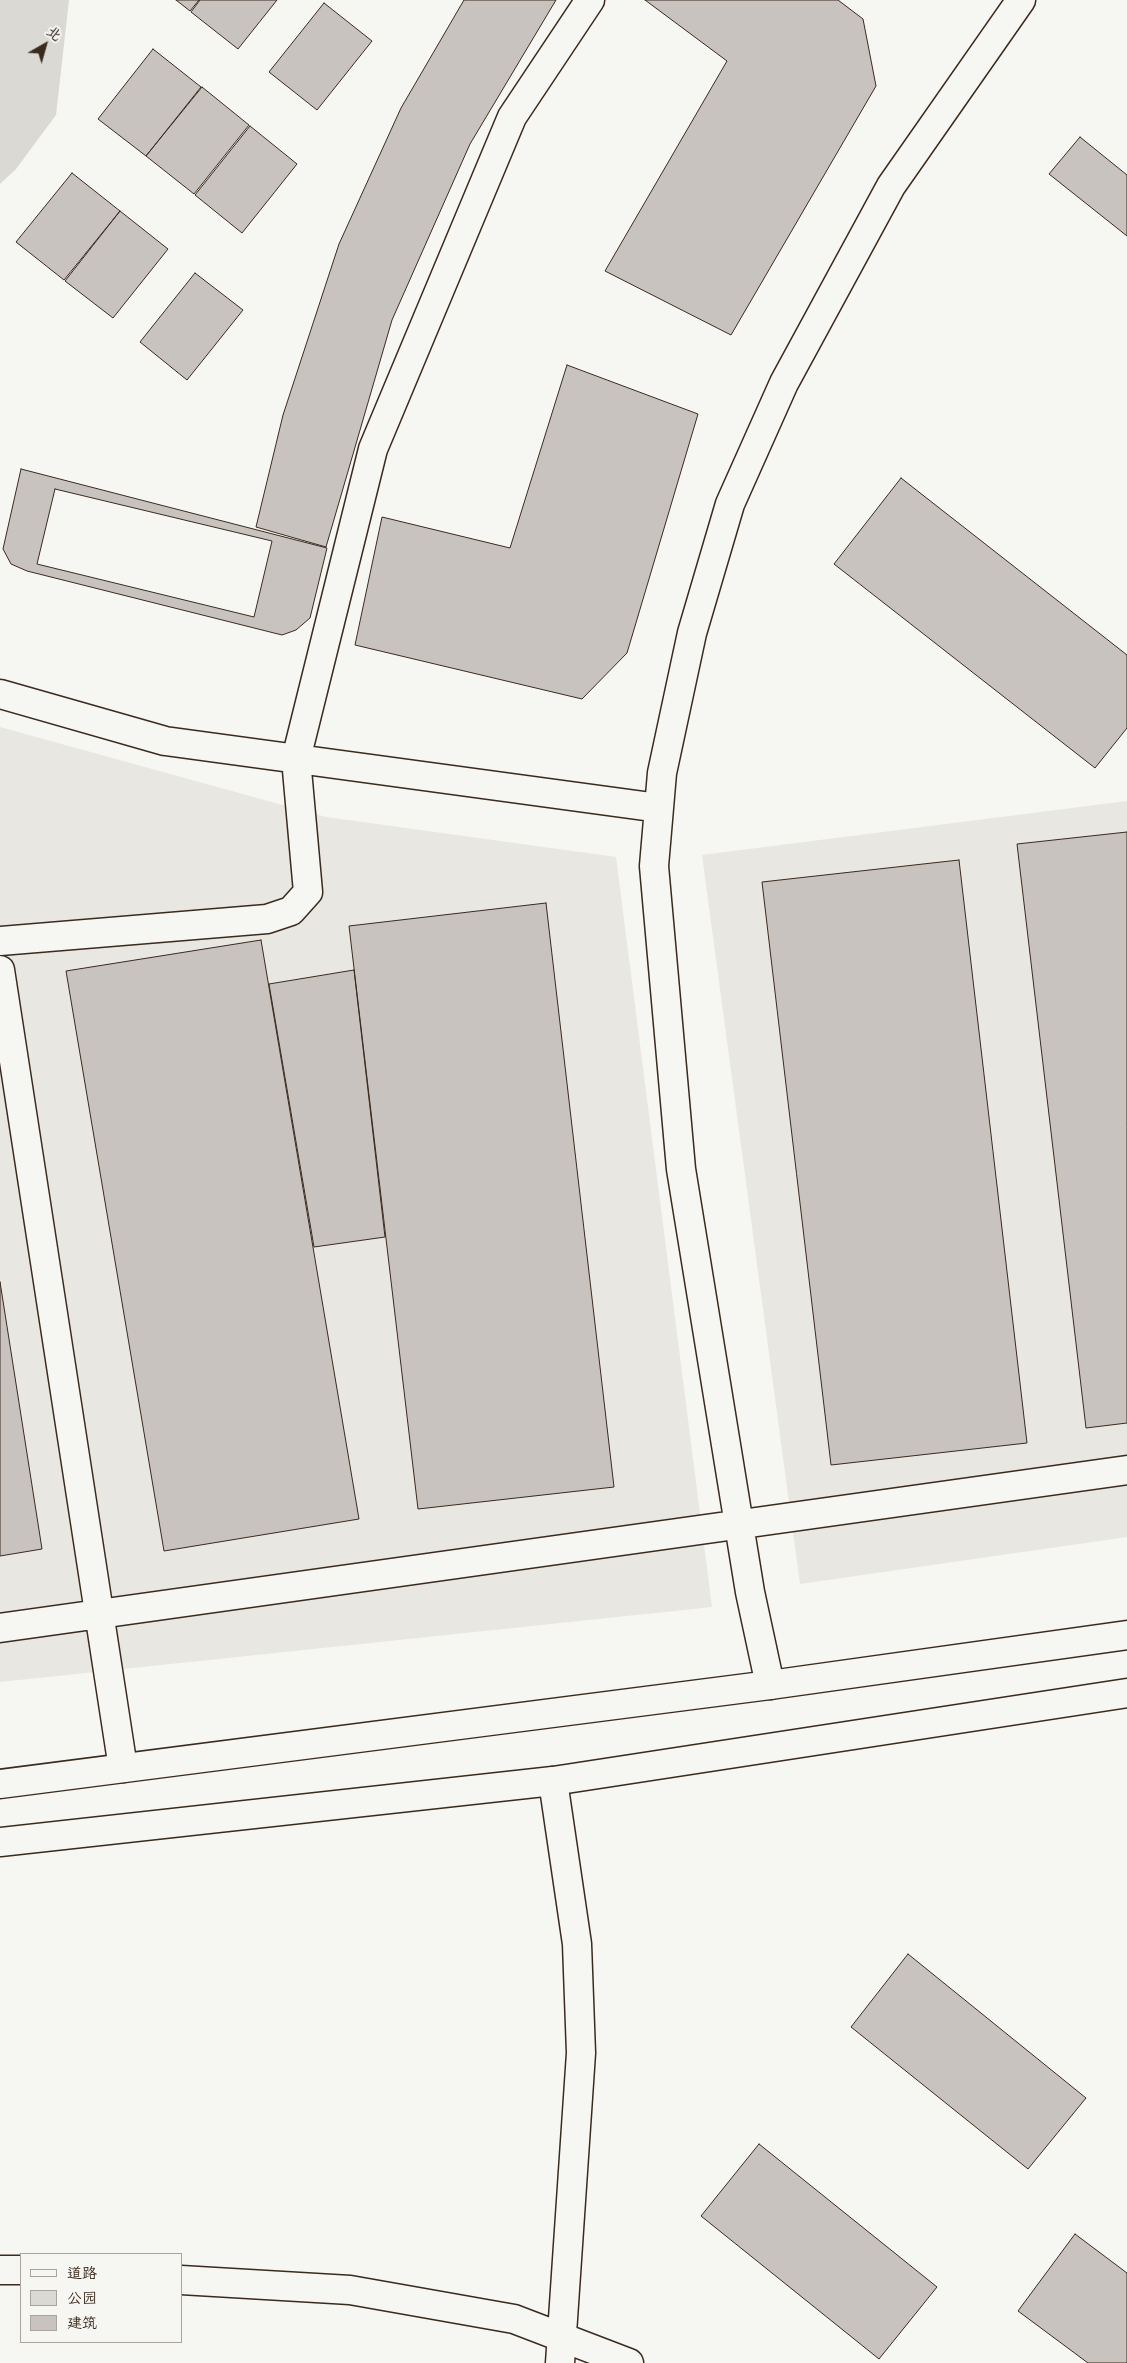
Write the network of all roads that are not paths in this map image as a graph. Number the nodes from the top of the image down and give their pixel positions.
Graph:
1 (590, 0) edge
2 (1021, 0) edge
3 (0, 694) edge
4 (296, 759) junction
5 (659, 808) junction
6 (0, 941) edge
7 (0, 970) edge
8 (1127, 1470) edge
9 (739, 1524) junction
10 (99, 1614) junction
11 (0, 1628) edge
12 (1127, 1635) edge
13 (770, 1685) junction
14 (1127, 1693) edge
15 (123, 1768) junction
16 (553, 1781) junction
17 (0, 1784) edge
18 (0, 1842) edge
19 (0, 2270) edge
20 (20, 2270) edge
21 (182, 2280) edge
22 (562, 2351) edge
23 (629, 2363) edge

1 - 4 main road
2 - 5 main road
3 - 4 main road
4 - 5 main road
4 - 6 main road
5 - 9 main road
7 - 10 main road
8 - 9 main road
9 - 10 main road
9 - 13 main road
10 - 11 main road
10 - 15 main road
12 - 13 main road
13 - 15 main road
14 - 16 main road
15 - 17 main road
16 - 18 main road
16 - 22 main road
19 - 20 main road
21 - 22 main road
22 - 23 main road

